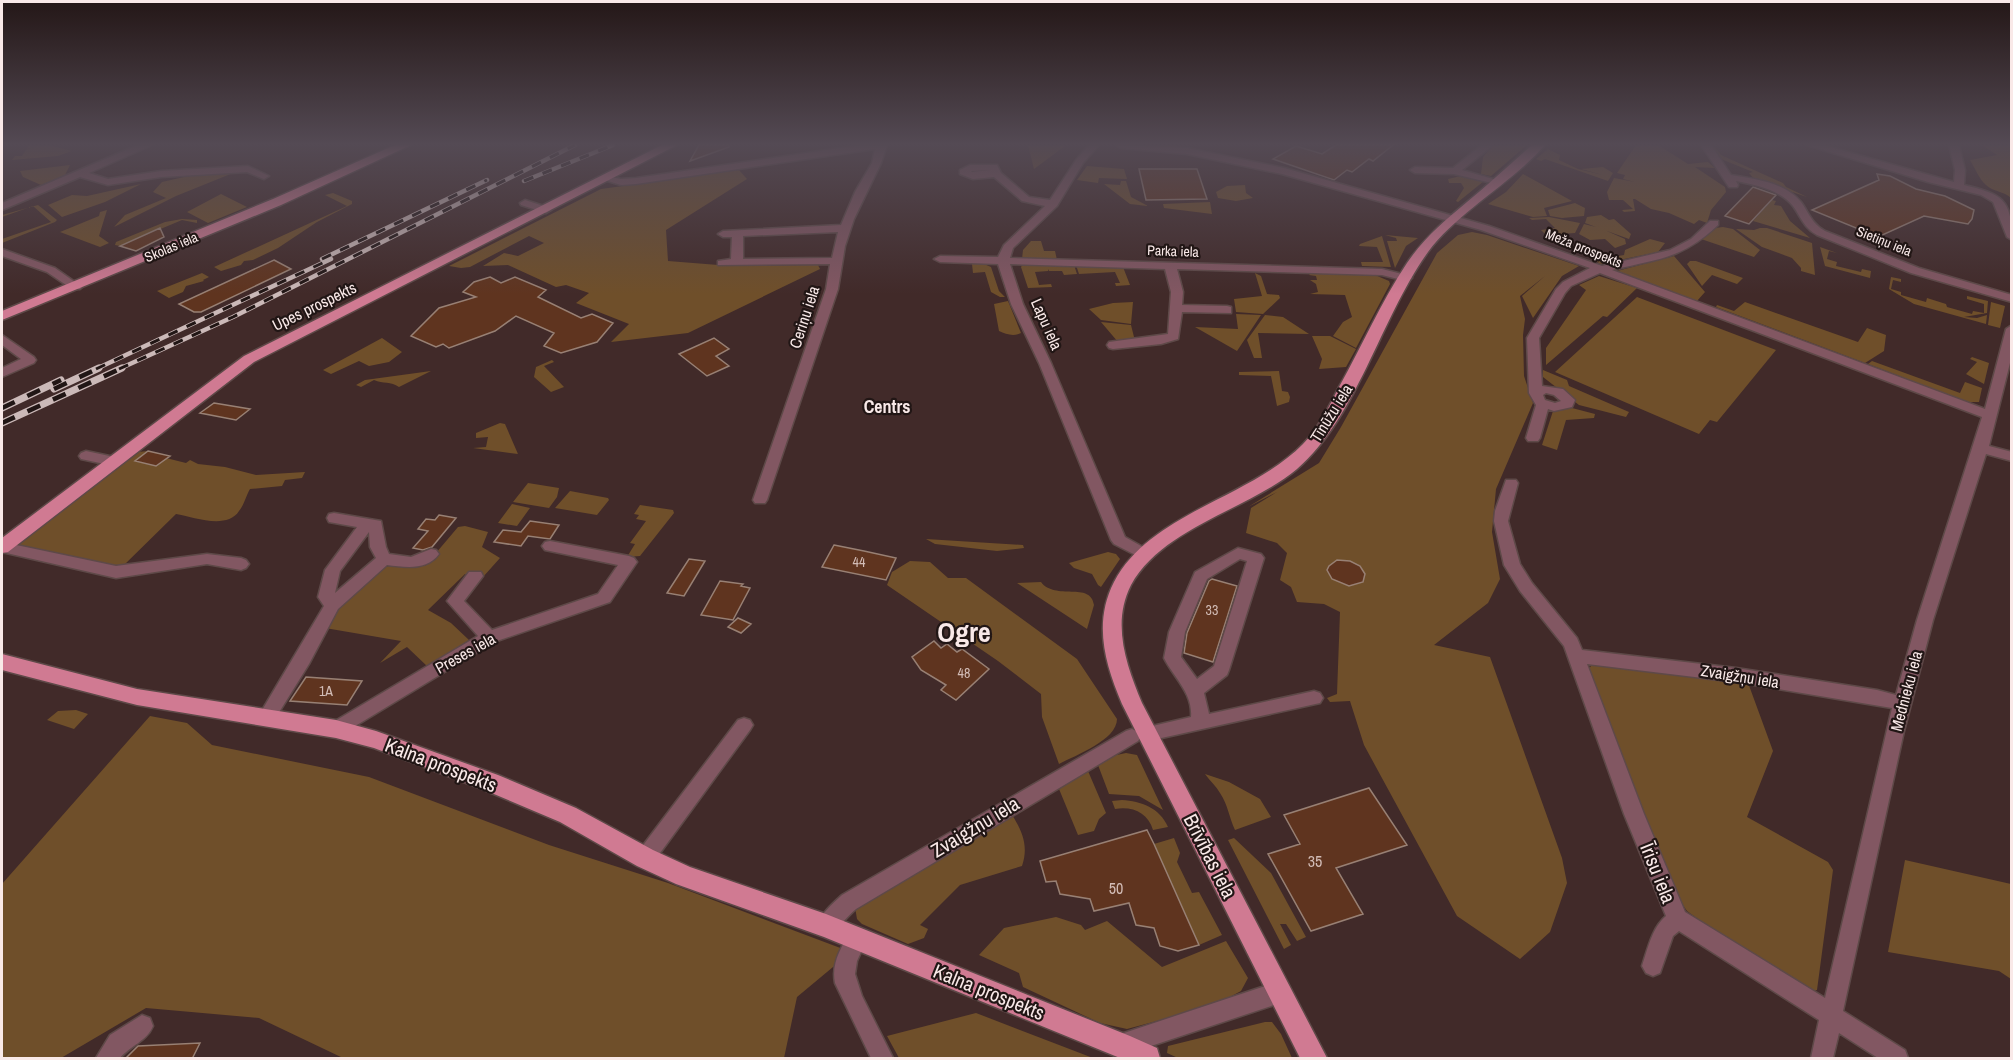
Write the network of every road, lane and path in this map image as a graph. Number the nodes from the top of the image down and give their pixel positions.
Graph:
1 (32, 194) edge
2 (290, 194) edge
3 (576, 194) edge
4 (859, 194) edge
5 (1021, 194) edge
6 (1059, 194) edge
7 (1364, 194) edge
8 (1483, 194) edge
9 (1787, 194) edge
10 (1988, 194) edge
11 (525, 203) dead end
12 (1053, 204) junction
13 (2, 207) edge
14 (546, 210) junction
15 (1454, 220) junction
16 (1714, 223) dead end
17 (844, 228) junction
18 (738, 233) junction
19 (723, 234) dead end
20 (2012, 237) edge
21 (2, 252) edge
22 (940, 259) dead end
23 (1004, 260) junction
24 (835, 261) junction
25 (737, 262) junction
26 (722, 263) dead end
27 (1170, 266) junction
28 (1600, 270) junction
29 (1406, 278) junction
30 (76, 286) junction
31 (2012, 299) edge
32 (1177, 308) junction
33 (1227, 310) dead end
34 (2, 316) edge
35 (2012, 329) edge
36 (2, 339) edge
37 (1113, 345) dead end
38 (2, 373) edge
39 (1536, 375) junction
40 (1551, 389) junction
41 (1540, 398) junction
42 (1989, 416) junction
43 (1533, 438) dead end
44 (1981, 448) junction
45 (86, 456) dead end
46 (2009, 458) edge
47 (114, 461) junction
48 (1511, 483) dead end
49 (760, 500) dead end
50 (334, 518) dead end
51 (368, 524) junction
52 (550, 546) dead end
53 (2, 547) edge
54 (430, 554) dead end
55 (1145, 555) junction
56 (384, 559) junction
57 (241, 564) dead end
58 (475, 576) dead end
59 (332, 605) junction
60 (488, 638) junction
61 (1113, 650) joint
62 (1576, 656) junction
63 (2, 662) edge
64 (1194, 691) junction
65 (1314, 698) dead end
66 (1902, 705) junction
67 (267, 717) junction
68 (1199, 723) junction
69 (744, 725) dead end
70 (336, 729) junction
71 (1140, 735) junction
72 (645, 858) junction
73 (1678, 919) junction
74 (826, 927) junction
75 (857, 939) junction
76 (1653, 966) dead end
77 (1280, 992) junction
78 (1832, 1015) junction
79 (142, 1026) dead end
80 (1121, 1045) junction
81 (107, 1059) edge
82 (882, 1059) edge
83 (1147, 1059) edge
84 (1314, 1059) edge
85 (1822, 1059) edge
86 (1897, 1059) edge

1 - 13 street
2 - 30 main road, Skolas iela
3 - 14 main road, Upes prospekts
4 - 17 street, Ceriņu iela
5 - 12 street
6 - 12 street
7 - 15 street, Meža prospekts
8 - 15 main road, Tīnūžu iela
9 - 31 street, Sietiņu iela
10 - 20 street
11 - 14 street
12 - 23 street
14 - 47 main road, Upes prospekts
15 - 28 street, Meža prospekts
15 - 29 main road, Tīnūžu iela
16 - 28 street
17 - 18 street
17 - 24 street, Ceriņu iela
18 - 19 street
18 - 25 street
21 - 30 street
22 - 23 street, Parka iela
23 - 27 street, Parka iela
23 - 55 street, Lapu iela
24 - 25 street
24 - 49 street, Ceriņu iela
25 - 26 street
27 - 29 street, Parka iela
27 - 32 street
28 - 39 street
28 - 42 street, Meža prospekts
29 - 55 main road, Tīnūžu iela
30 - 34 main road, Skolas iela
32 - 33 street
32 - 37 street
35 - 42 street, Mednieku iela
36 - 38 street
39 - 40 street
39 - 41 street
40 - 41 street
40 - 41 street
41 - 43 street
42 - 44 street, Mednieku iela
44 - 46 street
44 - 66 street, Mednieku iela
45 - 47 street
47 - 53 main road, Upes prospekts
48 - 62 street, Īrisu iela
50 - 51 street
51 - 56 street
51 - 59 street
52 - 60 street, Preses iela
53 - 57 street
54 - 56 street
55 - 61 main road, Tīnūžu iela
56 - 59 street
58 - 60 street
59 - 67 street
60 - 70 street, Preses iela
61 - 71 main road, Brīvības iela
62 - 66 street, Zvaigžņu iela
62 - 73 street, Īrisu iela
63 - 67 main road, Kalna prospekts
64 - 64 street
64 - 68 street
65 - 68 street, Zvaigžņu iela
66 - 78 street, Mednieku iela
67 - 70 main road, Kalna prospekts
68 - 71 street, Zvaigžņu iela
69 - 72 street
70 - 72 main road, Kalna prospekts
71 - 74 street, Zvaigžņu iela
71 - 77 main road, Brīvības iela
72 - 74 main road, Kalna prospekts
73 - 76 street
73 - 78 street, Īrisu iela
74 - 75 main road, Kalna prospekts
75 - 80 main road, Kalna prospekts
75 - 82 street
77 - 80 street
77 - 84 main road, Brīvības iela
78 - 85 street, Mednieku iela
78 - 86 street, Īrisu iela
79 - 81 street
80 - 83 main road, Kalna prospekts

